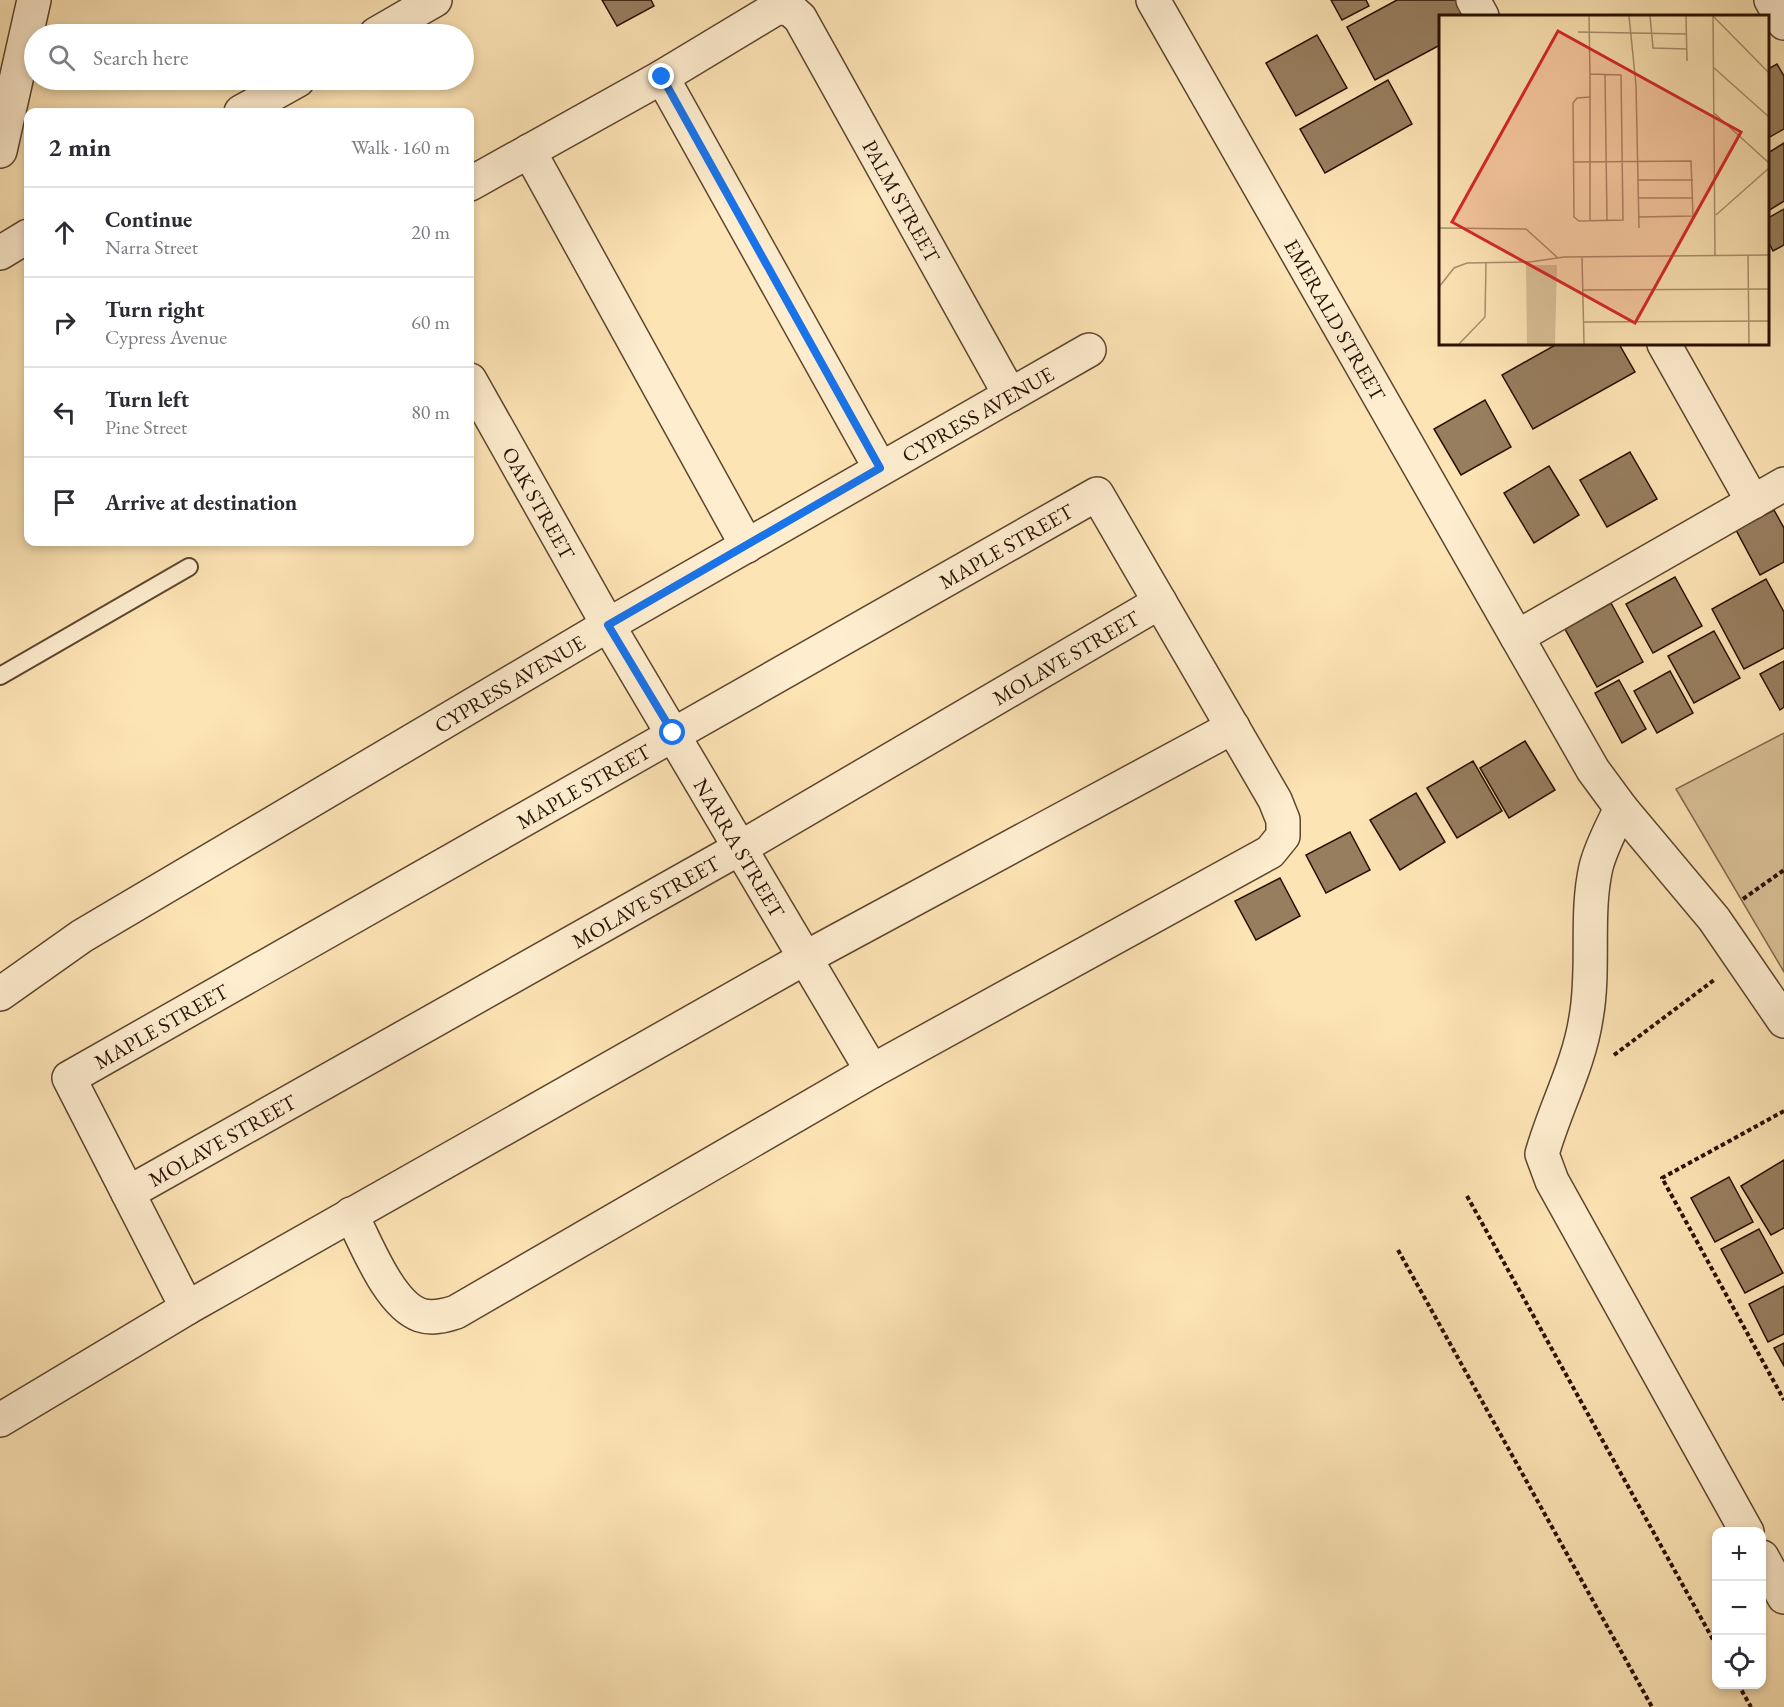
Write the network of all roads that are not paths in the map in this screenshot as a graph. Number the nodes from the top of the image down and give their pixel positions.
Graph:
1 (34, 0) edge
2 (435, 0) edge
3 (1153, 0) edge
4 (1473, 0) edge
5 (1771, 0) edge
6 (1481, 15) edge
7 (1784, 23) edge
8 (29, 24) edge
9 (393, 24) edge
10 (24, 44) edge
11 (662, 77) junction
12 (280, 90) edge
13 (248, 108) edge
14 (0, 151) edge
15 (529, 151) junction
16 (474, 182) edge
17 (24, 238) edge
18 (0, 253) edge
19 (1665, 345) edge
20 (1089, 350) dead end
21 (474, 387) edge
22 (1010, 395) junction
23 (880, 468) junction
24 (1784, 484) edge
25 (1753, 502) junction
26 (747, 546) junction
27 (189, 567) dead end
28 (1160, 602) junction
29 (608, 625) junction
30 (1517, 637) junction
31 (0, 676) edge
32 (1233, 727) junction
33 (673, 733) junction
34 (1621, 808) junction
35 (740, 848) junction
36 (805, 958) junction
37 (0, 994) edge
38 (1784, 1021) edge
39 (873, 1071) junction
40 (128, 1193) junction
41 (351, 1214) junction
42 (187, 1308) junction
43 (0, 1420) edge
44 (1744, 1527) edge
45 (1766, 1566) edge
46 (1784, 1597) edge

1 - 8 street
2 - 9 street
3 - 30 street, EMERALD STREET
4 - 6 street
5 - 7 street
10 - 14 street
11 - 15 street
11 - 22 street, PALM STREET
11 - 23 street
12 - 13 street
15 - 16 street
15 - 26 street
17 - 18 street
19 - 25 street
20 - 22 street, CYPRESS AVENUE
21 - 29 street, OAK STREET
22 - 23 street, CYPRESS AVENUE
23 - 26 street, CYPRESS AVENUE
24 - 25 street
25 - 30 street
26 - 29 street, CYPRESS AVENUE
27 - 31 lane
28 - 32 street
28 - 33 street, MAPLE STREET
28 - 35 street, MOLAVE STREET
29 - 33 street, NARRA STREET
29 - 37 street, CYPRESS AVENUE
30 - 34 street, EMERALD STREET
32 - 36 street
32 - 39 street
33 - 35 street, NARRA STREET
33 - 40 street, MAPLE STREET
34 - 38 street, EMERALD STREET
34 - 44 street
35 - 36 street, NARRA STREET
35 - 40 street, MOLAVE STREET
36 - 39 street, NARRA STREET
36 - 41 street
39 - 41 street
40 - 42 street
41 - 42 street
42 - 43 street
45 - 46 street

